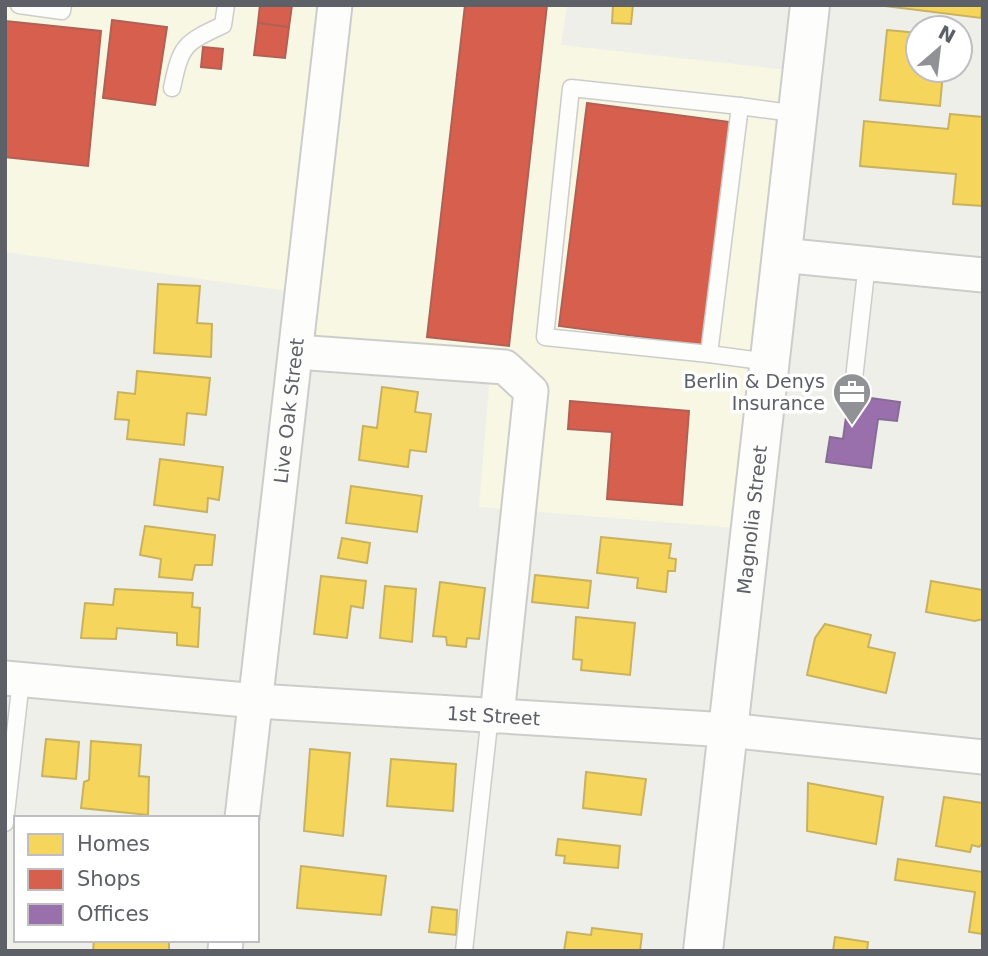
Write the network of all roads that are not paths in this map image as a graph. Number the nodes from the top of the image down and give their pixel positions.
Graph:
1 (19, 5) edge
2 (63, 5) edge
3 (226, 5) edge
4 (335, 5) edge
5 (810, 5) edge
6 (172, 88) dead end
7 (740, 106) junction
8 (798, 114) junction
9 (781, 255) junction
10 (866, 264) junction
11 (983, 275) edge
12 (296, 352) junction
13 (709, 354) junction
14 (769, 362) junction
15 (854, 379) dead end
16 (13, 679) edge
17 (257, 701) junction
18 (494, 715) junction
19 (728, 730) junction
20 (983, 757) edge
21 (242, 816) edge
22 (5, 823) edge
23 (464, 951) edge
24 (704, 951) edge

1 - 2 lane
3 - 6 lane
4 - 12 street, Live Oak Street
5 - 8 street, Magnolia Street
7 - 8 lane
7 - 13 lane
7 - 13 lane
8 - 9 street, Magnolia Street
9 - 10 street
9 - 14 street, Magnolia Street
10 - 11 street
10 - 15 lane
12 - 17 street, Live Oak Street
12 - 18 street
13 - 14 lane
14 - 19 street, Magnolia Street
16 - 17 street, 1st Street
16 - 22 lane
17 - 18 street, 1st Street
17 - 21 street, Live Oak Street
18 - 19 street, 1st Street
18 - 23 lane
19 - 20 street, 1st Street
19 - 24 street, Magnolia Street

